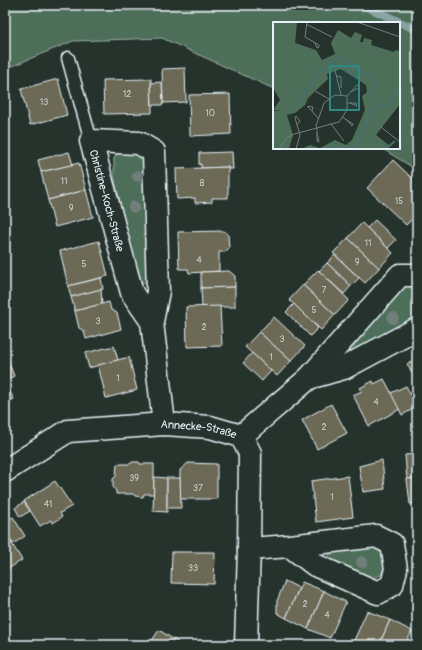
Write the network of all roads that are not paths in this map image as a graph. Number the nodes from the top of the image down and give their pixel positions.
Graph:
1 (68, 58) dead end
2 (91, 141) junction
3 (417, 275) edge
4 (152, 322) junction
5 (417, 329) edge
6 (309, 378) junction
7 (164, 424) junction
8 (241, 436) junction
9 (5, 471) edge
10 (290, 546) dead end
11 (249, 549) junction
12 (246, 645) edge

1 - 2 lane
2 - 4 street, Christine-Koch-Straße
2 - 4 street, Christine-Koch-Straße
3 - 6 street
4 - 7 street, Christine-Koch-Straße
5 - 6 street
6 - 8 street
7 - 8 street, Annecke-Straße
7 - 9 street, Annecke-Straße
8 - 11 street, Annecke-Straße
10 - 11 street
11 - 12 street, Annecke-Straße

